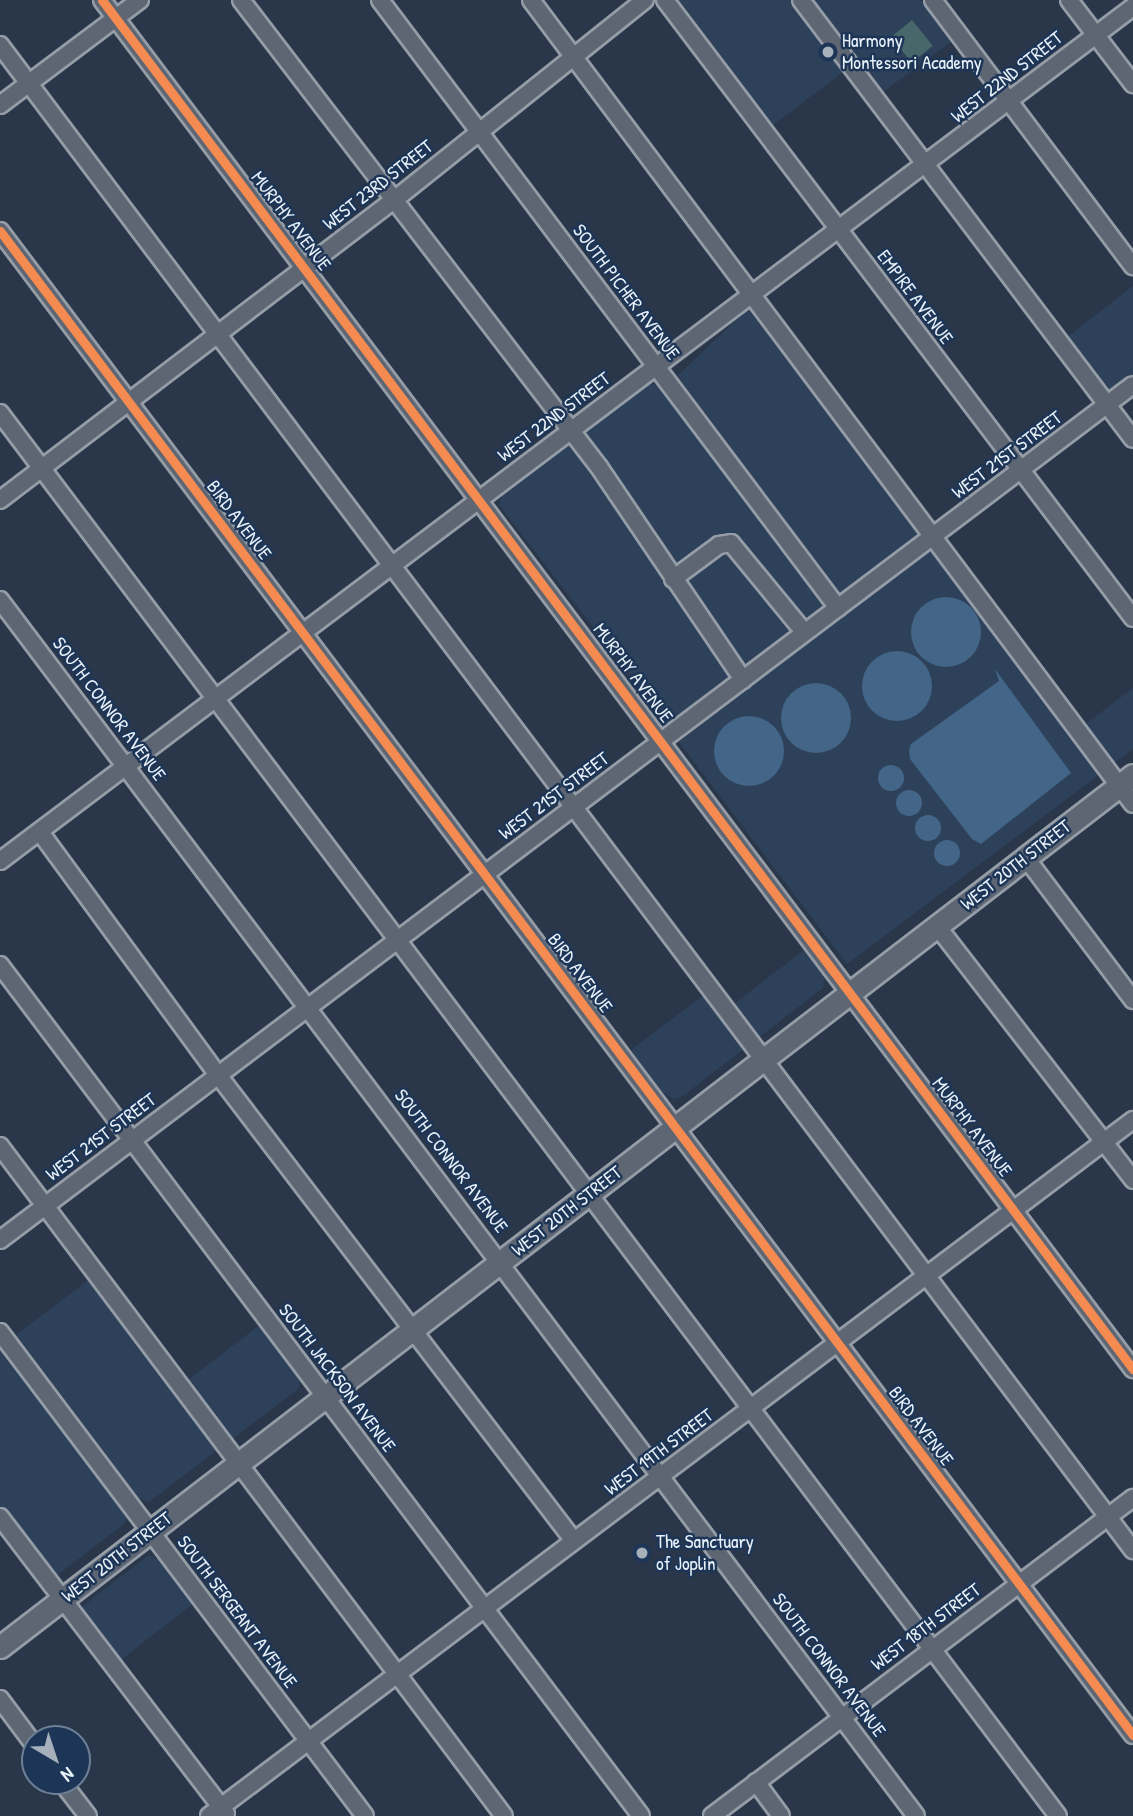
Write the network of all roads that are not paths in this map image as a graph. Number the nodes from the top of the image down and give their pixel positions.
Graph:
1 (102, 0) edge
2 (140, 0) edge
3 (242, 0) edge
4 (380, 0) edge
5 (531, 0) edge
6 (645, 0) edge
7 (665, 0) edge
8 (801, 0) edge
9 (933, 0) edge
10 (1069, 0) edge
11 (1133, 7) edge
12 (116, 18) junction
13 (1096, 35) junction
14 (0, 46) edge
15 (575, 60) junction
16 (29, 83) junction
17 (1133, 84) edge
18 (1009, 101) junction
19 (0, 105) edge
20 (480, 132) junction
21 (926, 166) junction
22 (393, 201) junction
23 (838, 230) junction
24 (0, 231) edge
25 (1133, 266) edge
26 (305, 268) junction
27 (751, 296) junction
28 (220, 333) junction
29 (656, 367) junction
30 (1133, 385) edge
31 (129, 402) junction
32 (1107, 405) junction
33 (0, 413) edge
34 (572, 430) junction
35 (1133, 439) edge
36 (41, 469) junction
37 (1019, 471) junction
38 (0, 500) edge
39 (480, 500) junction
40 (934, 536) junction
41 (393, 566) junction
42 (673, 579) junction
43 (0, 600) edge
44 (838, 608) junction
45 (1133, 618) edge
46 (804, 632) junction
47 (303, 634) junction
48 (743, 680) junction
49 (215, 699) junction
50 (662, 741) junction
51 (126, 766) junction
52 (1126, 780) edge
53 (1133, 804) edge
54 (574, 807) junction
55 (40, 832) junction
56 (1026, 858) junction
57 (0, 861) edge
58 (484, 875) junction
59 (937, 926) junction
60 (397, 940) junction
61 (0, 965) edge
62 (850, 993) junction
63 (1133, 1000) edge
64 (308, 1007) junction
65 (763, 1060) junction
66 (218, 1075) junction
67 (1133, 1120) edge
68 (675, 1128) junction
69 (132, 1140) junction
70 (1104, 1142) junction
71 (0, 1146) edge
72 (1133, 1180) edge
73 (589, 1194) junction
74 (46, 1205) junction
75 (1013, 1210) junction
76 (0, 1240) edge
77 (500, 1262) junction
78 (929, 1274) junction
79 (413, 1329) junction
80 (0, 1332) edge
81 (837, 1343) junction
82 (1133, 1369) edge
83 (326, 1396) junction
84 (750, 1409) junction
85 (238, 1463) junction
86 (662, 1476) junction
87 (1133, 1498) edge
88 (0, 1517) edge
89 (1108, 1517) junction
90 (150, 1531) junction
91 (574, 1541) junction
92 (1133, 1550) edge
93 (1019, 1584) junction
94 (62, 1599) junction
95 (485, 1608) junction
96 (0, 1647) edge
97 (933, 1648) junction
98 (398, 1674) junction
99 (0, 1699) edge
100 (842, 1717) junction
101 (21, 1727) edge
102 (1133, 1735) edge
103 (308, 1741) junction
104 (756, 1783) junction
105 (72, 1795) edge
106 (219, 1813) edge
107 (88, 1816) edge
108 (365, 1816) edge
109 (504, 1816) edge
110 (641, 1816) edge
111 (712, 1816) edge
112 (781, 1816) edge
113 (916, 1816) edge
114 (1058, 1816) edge

1 - 12 street, MURPHY AVENUE
2 - 12 street
3 - 22 street
4 - 20 street, SOUTH PICHER AVENUE
5 - 15 street
6 - 15 street, WEST 23RD STREET
7 - 23 street, EMPIRE AVENUE
8 - 21 street
9 - 18 street
10 - 13 street
11 - 13 street, WEST 22ND STREET
12 - 16 street
12 - 26 street, MURPHY AVENUE
13 - 17 street
13 - 18 street, WEST 22ND STREET
14 - 16 street
15 - 20 street, WEST 23RD STREET
15 - 27 street
16 - 19 street
16 - 28 street
18 - 21 street, WEST 22ND STREET
18 - 25 street
20 - 22 street, WEST 23RD STREET
20 - 29 street, SOUTH PICHER AVENUE
21 - 23 street, WEST 22ND STREET
21 - 32 street
22 - 26 street, WEST 23RD STREET
22 - 34 street
23 - 27 street, WEST 22ND STREET
23 - 37 street, EMPIRE AVENUE
24 - 31 street, BIRD AVENUE
26 - 28 street, WEST 23RD STREET
26 - 39 street, MURPHY AVENUE
27 - 29 street, WEST 22ND STREET
27 - 40 street
28 - 31 street, WEST 23RD STREET
28 - 41 street
29 - 34 street, WEST 22ND STREET
29 - 44 street, SOUTH PICHER AVENUE
30 - 32 street, WEST 21ST STREET
31 - 36 street, WEST 23RD STREET
31 - 47 street, BIRD AVENUE
32 - 35 street
32 - 37 street, WEST 21ST STREET
33 - 36 street
34 - 39 street, WEST 22ND STREET
34 - 42 street
36 - 38 street, WEST 23RD STREET
36 - 49 street
37 - 40 street, WEST 21ST STREET
37 - 45 street, EMPIRE AVENUE
39 - 41 street, WEST 22ND STREET
39 - 50 street, MURPHY AVENUE
40 - 44 street, WEST 21ST STREET
40 - 52 street
41 - 47 street, WEST 22ND STREET
41 - 54 street
42 - 46 street
42 - 48 street
43 - 51 street, SOUTH CONNOR AVENUE
44 - 46 street, WEST 21ST STREET
46 - 48 street, WEST 21ST STREET
47 - 49 street, WEST 22ND STREET
47 - 58 street, BIRD AVENUE
48 - 50 street, WEST 21ST STREET
49 - 51 street, WEST 22ND STREET
49 - 60 street
50 - 54 street, WEST 21ST STREET
50 - 62 street, MURPHY AVENUE
51 - 55 street, WEST 22ND STREET
51 - 64 street, SOUTH CONNOR AVENUE
52 - 53 street
52 - 56 main road, WEST 20TH STREET
54 - 58 street, WEST 21ST STREET
54 - 65 street
55 - 57 street, WEST 22ND STREET
55 - 66 street
56 - 59 main road, WEST 20TH STREET
56 - 63 street
58 - 60 street, WEST 21ST STREET
58 - 68 street, BIRD AVENUE
59 - 62 main road, WEST 20TH STREET
59 - 70 street
60 - 64 street, WEST 21ST STREET
60 - 73 street
61 - 69 street, SOUTH JACKSON AVENUE
62 - 65 main road, WEST 20TH STREET
62 - 75 street, MURPHY AVENUE
64 - 66 street, WEST 21ST STREET
64 - 77 street, SOUTH CONNOR AVENUE
65 - 68 main road, WEST 20TH STREET
65 - 78 street
66 - 69 street, WEST 21ST STREET
66 - 79 street
67 - 70 street, WEST 19TH STREET
68 - 73 main road, WEST 20TH STREET
68 - 81 street, BIRD AVENUE
69 - 74 street, WEST 21ST STREET
69 - 83 street, SOUTH JACKSON AVENUE
70 - 72 street
70 - 75 street, WEST 19TH STREET
71 - 74 street
73 - 77 main road, WEST 20TH STREET
73 - 84 street
74 - 76 street, WEST 21ST STREET
74 - 85 street
75 - 78 street, WEST 19TH STREET
75 - 82 street, MURPHY AVENUE
77 - 79 main road, WEST 20TH STREET
77 - 86 street, SOUTH CONNOR AVENUE
78 - 81 street, WEST 19TH STREET
78 - 89 street
79 - 83 main road, WEST 20TH STREET
79 - 91 street
80 - 90 street, SOUTH SERGEANT AVENUE
81 - 84 street, WEST 19TH STREET
81 - 93 street, BIRD AVENUE
83 - 85 main road, WEST 20TH STREET
83 - 95 street, SOUTH JACKSON AVENUE
84 - 86 street, WEST 19TH STREET
84 - 97 street
85 - 90 main road, WEST 20TH STREET
85 - 98 street
86 - 91 street, WEST 19TH STREET
86 - 100 street, SOUTH CONNOR AVENUE
87 - 89 street, WEST 18TH STREET
88 - 94 street
89 - 92 street
89 - 93 street, WEST 18TH STREET
90 - 94 main road, WEST 20TH STREET
90 - 103 street, SOUTH SERGEANT AVENUE
91 - 95 street, WEST 19TH STREET
93 - 97 street, WEST 18TH STREET
93 - 102 street, BIRD AVENUE
94 - 96 main road, WEST 20TH STREET
94 - 106 street
95 - 98 street, WEST 19TH STREET
95 - 110 street, SOUTH JACKSON AVENUE
97 - 100 street, WEST 18TH STREET
97 - 114 street
98 - 103 street, WEST 19TH STREET
98 - 109 street
99 - 101 street
100 - 104 street, WEST 18TH STREET
100 - 113 street, SOUTH CONNOR AVENUE
103 - 106 street, WEST 19TH STREET
103 - 108 street, SOUTH SERGEANT AVENUE
104 - 111 street, WEST 18TH STREET
104 - 112 street
105 - 107 street

